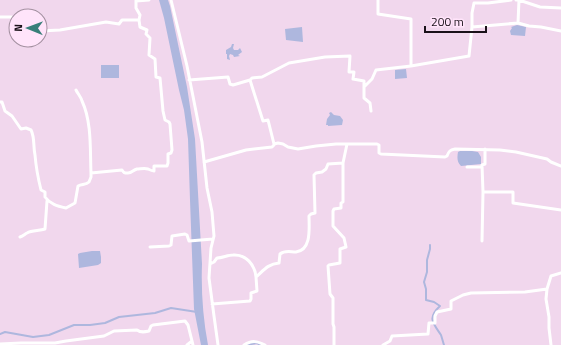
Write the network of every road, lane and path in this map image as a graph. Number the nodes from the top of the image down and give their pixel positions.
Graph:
1 (136, 0) edge
2 (149, 0) edge
3 (171, 0) edge
4 (378, 0) edge
5 (511, 0) edge
6 (517, 0) edge
7 (474, 1) edge
8 (561, 8) edge
9 (139, 20) junction
10 (518, 23) junction
11 (472, 27) junction
12 (48, 31) edge
13 (561, 31) edge
14 (411, 66) junction
15 (189, 80) junction
16 (250, 80) junction
17 (364, 86) junction
18 (76, 90) dead end
19 (0, 102) edge
20 (371, 111) dead end
21 (274, 144) junction
22 (347, 144) junction
23 (486, 150) junction
24 (204, 162) junction
25 (343, 162) junction
26 (561, 166) edge
27 (467, 167) dead end
28 (482, 167) junction
29 (91, 173) junction
30 (483, 192) junction
31 (48, 201) junction
32 (561, 210) edge
33 (20, 237) dead end
34 (213, 240) junction
35 (482, 241) dead end
36 (150, 248) dead end
37 (210, 264) junction
38 (561, 273) edge
39 (256, 277) junction
40 (547, 289) junction
41 (212, 304) junction
42 (193, 343) edge
43 (0, 344) edge
44 (187, 345) edge
45 (218, 345) edge
46 (244, 345) edge
47 (265, 345) edge
48 (334, 345) edge
49 (383, 345) edge
50 (551, 345) edge

1 - 2 street
1 - 9 street
3 - 15 street
4 - 14 street
5 - 7 street
6 - 8 street
6 - 10 street
7 - 11 street
9 - 12 street
9 - 29 street
10 - 11 street
10 - 13 street
11 - 14 street
14 - 17 street
15 - 16 street
15 - 24 street
16 - 17 street
16 - 21 street
17 - 20 street
18 - 29 street
19 - 31 street
21 - 22 street
21 - 24 street
22 - 23 street
22 - 25 street
23 - 26 street
23 - 28 street
24 - 34 street
25 - 39 street
25 - 48 street
27 - 28 street
28 - 30 street
29 - 31 street
30 - 32 street
30 - 35 street
31 - 33 street
34 - 36 street
34 - 37 street
37 - 39 street
37 - 41 street
38 - 40 street
39 - 41 street
40 - 49 street
40 - 50 street
41 - 45 street
42 - 43 street
42 - 44 street
46 - 47 street

